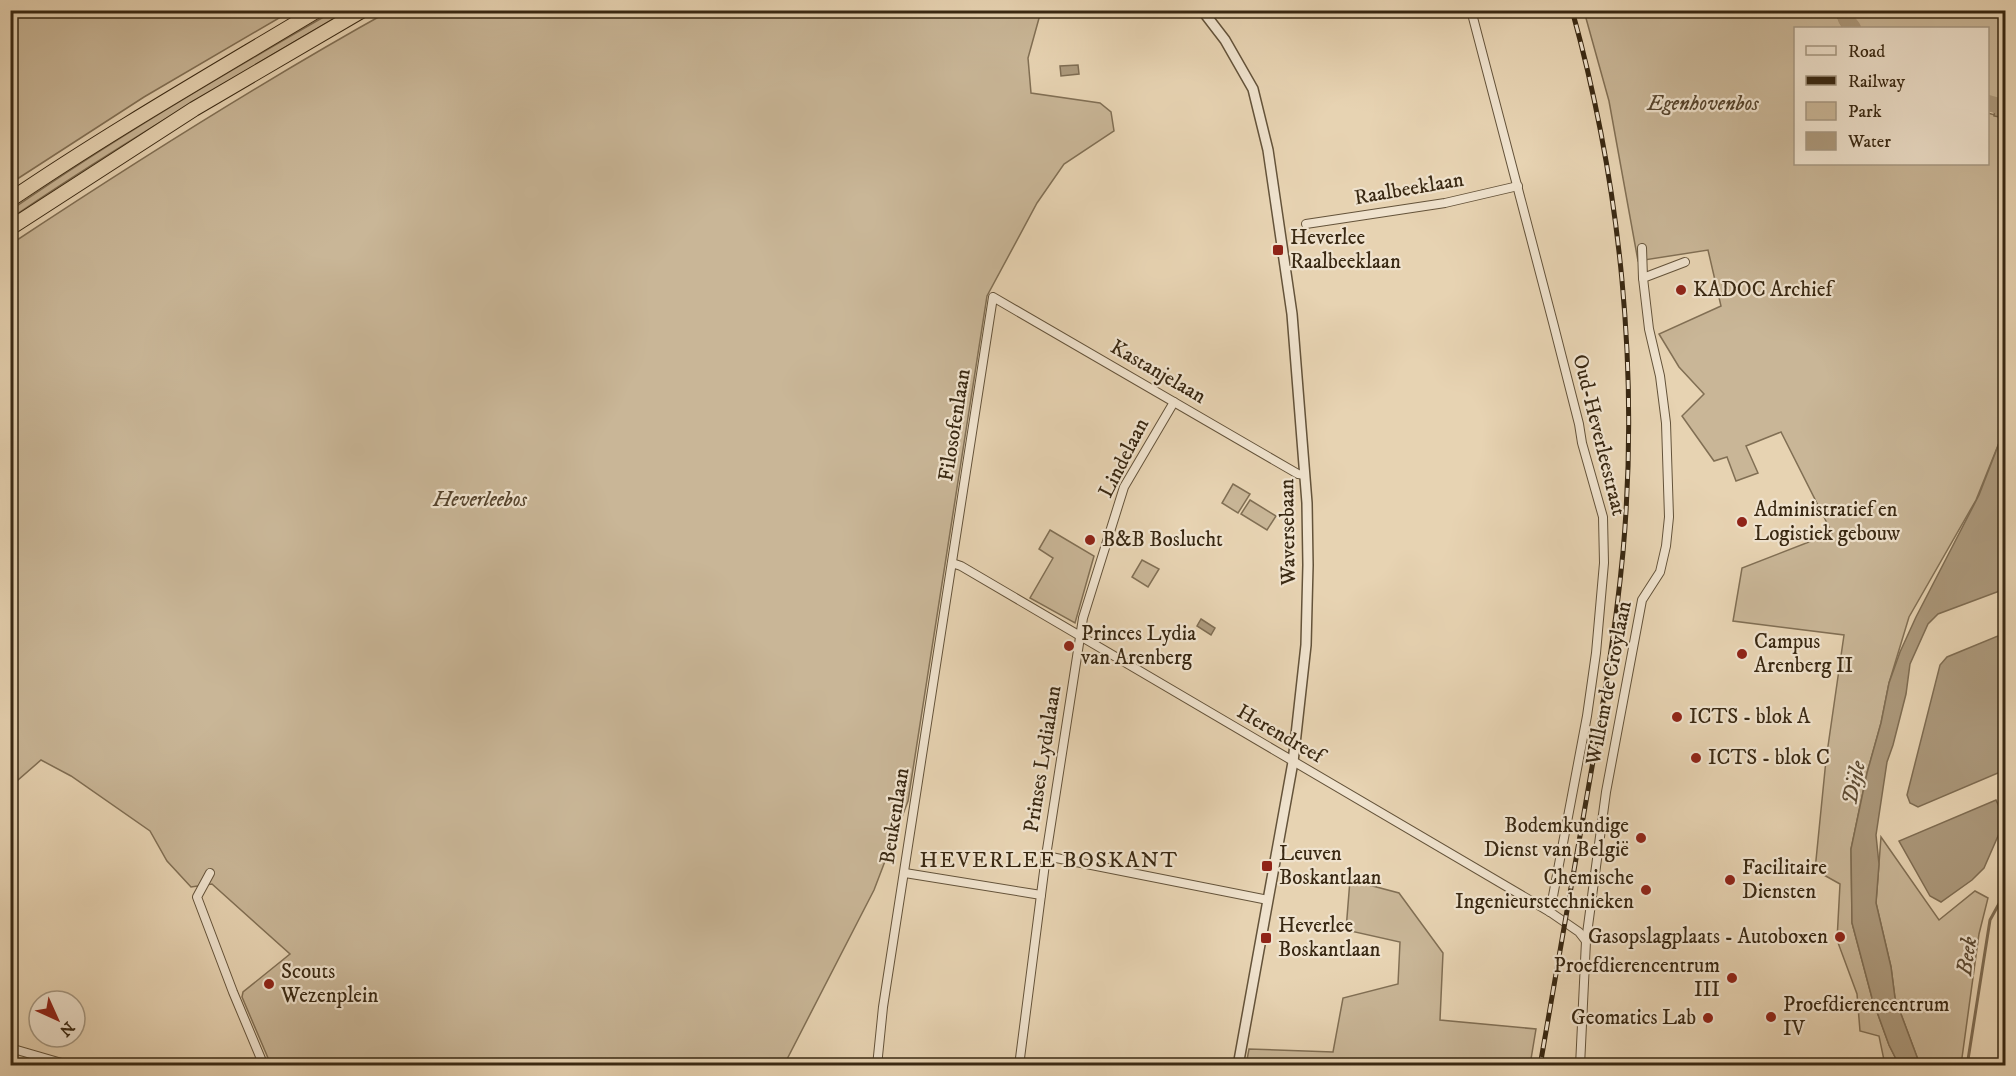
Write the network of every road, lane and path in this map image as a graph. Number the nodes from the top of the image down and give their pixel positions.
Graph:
1 (318, 10) edge
2 (363, 10) edge
3 (1202, 10) edge
4 (1472, 10) edge
5 (1518, 186) junction
6 (10, 200) edge
7 (1306, 224) dead end
8 (10, 228) edge
9 (1642, 248) dead end
10 (1686, 262) dead end
11 (1643, 278) junction
12 (993, 297) joint
13 (1174, 402) junction
14 (1305, 475) junction
15 (953, 560) junction
16 (951, 573) joint
17 (1080, 637) junction
18 (1293, 762) junction
19 (1046, 856) junction
20 (210, 873) dead end
21 (905, 873) junction
22 (1041, 895) junction
23 (1268, 900) junction
24 (1550, 912) junction
25 (1586, 941) junction
26 (10, 1048) edge
27 (72, 1065) edge
28 (264, 1065) edge
29 (877, 1065) edge
30 (1019, 1065) edge
31 (1238, 1065) edge
32 (1580, 1065) edge

1 - 6 highway
2 - 8 highway
3 - 14 street, Waversebaan
4 - 5 street, Oud-Heverleestraat
5 - 7 street, Raalbeeklaan
5 - 24 street, Oud-Heverleestraat
9 - 11 street, Willem de Croylaan
10 - 11 street
11 - 25 street, Willem de Croylaan
12 - 13 street, Kastanjelaan
12 - 15 street, Filosofenlaan
13 - 14 street, Kastanjelaan
13 - 17 street, Lindelaan
14 - 18 street, Waversebaan
15 - 16 street, Filosofenlaan
15 - 17 street, Herendreef
16 - 21 street, Beukenlaan
17 - 18 street, Herendreef
17 - 19 street, Prinses Lydialaan
18 - 23 street, Waversebaan
18 - 24 street, Herendreef
19 - 22 street, Prinses Lydialaan
19 - 23 street
20 - 28 street
21 - 22 street
21 - 29 street, Beukenlaan
22 - 30 street, Prinses Lydialaan
23 - 31 street, Waversebaan
24 - 25 street, Herendreef
25 - 32 street, Willem de Croylaan
26 - 27 street

